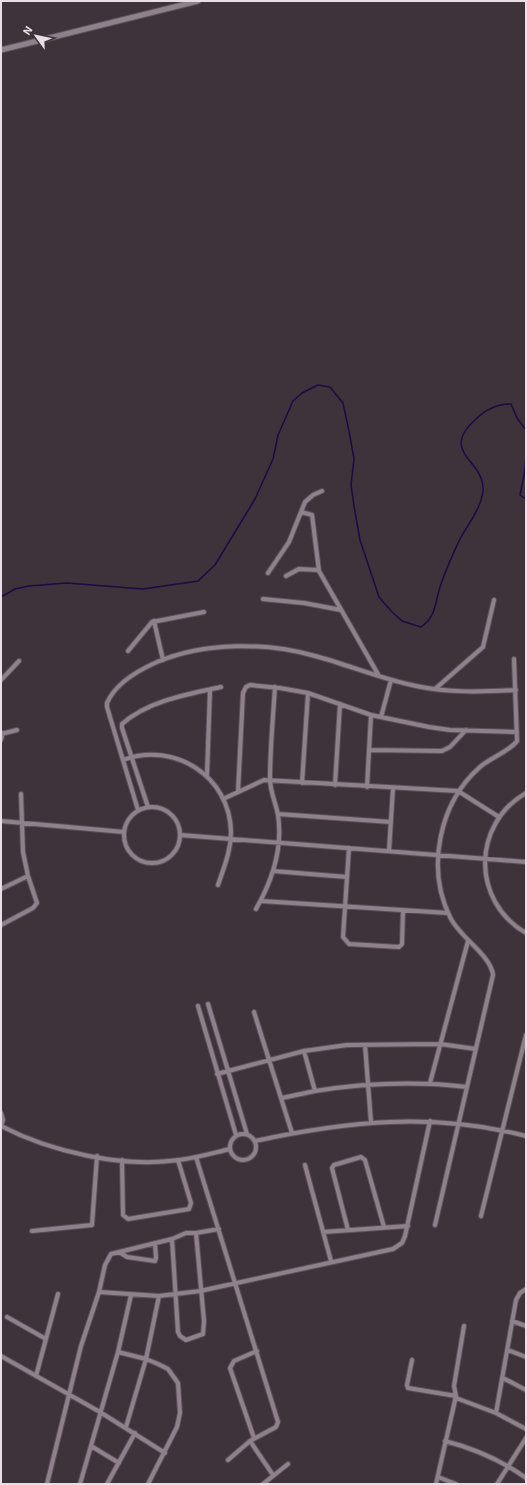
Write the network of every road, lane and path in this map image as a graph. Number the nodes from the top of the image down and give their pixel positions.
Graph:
1 (198, 1) edge
2 (1, 50) edge
3 (322, 491) dead end
4 (301, 512) junction
5 (318, 570) junction
6 (268, 573) dead end
7 (286, 576) dead end
8 (263, 599) dead end
9 (494, 600) dead end
10 (341, 610) junction
11 (204, 612) dead end
12 (154, 621) junction
13 (128, 651) dead end
14 (514, 659) dead end
15 (163, 660) junction
16 (19, 661) dead end
17 (380, 676) junction
18 (1, 680) edge
19 (390, 680) junction
20 (221, 687) dead end
21 (275, 687) junction
22 (435, 689) junction
23 (210, 690) junction
24 (516, 690) junction
25 (308, 693) junction
26 (340, 704) junction
27 (371, 715) junction
28 (381, 717) junction
29 (17, 730) dead end
30 (466, 730) junction
31 (517, 732) junction
32 (2, 733) edge
33 (1, 740) edge
34 (369, 750) junction
35 (132, 757) junction
36 (123, 760) junction
37 (207, 775) junction
38 (270, 780) junction
39 (302, 783) junction
40 (335, 785) junction
41 (367, 787) junction
42 (393, 788) junction
43 (458, 791) junction
44 (238, 792) junction
45 (526, 792) edge
46 (22, 794) dead end
47 (223, 799) junction
48 (148, 807) junction
49 (138, 810) junction
50 (278, 814) junction
51 (499, 816) junction
52 (1, 821) edge
53 (391, 822) junction
54 (21, 823) junction
55 (124, 832) junction
56 (180, 835) junction
57 (231, 838) junction
58 (279, 842) junction
59 (349, 848) junction
60 (389, 851) junction
61 (438, 855) junction
62 (486, 858) junction
63 (526, 862) edge
64 (273, 871) junction
65 (28, 876) junction
66 (348, 877) junction
67 (218, 885) dead end
68 (1, 890) edge
69 (261, 901) junction
70 (346, 907) junction
71 (256, 909) dead end
72 (403, 911) junction
73 (448, 913) junction
74 (1, 924) edge
75 (526, 933) edge
76 (468, 941) junction
77 (208, 1004) dead end
78 (198, 1006) dead end
79 (254, 1012) dead end
80 (526, 1035) edge
81 (440, 1044) junction
82 (365, 1045) junction
83 (476, 1049) junction
84 (304, 1051) junction
85 (270, 1060) junction
86 (227, 1071) junction
87 (217, 1074) junction
88 (430, 1083) junction
89 (368, 1085) junction
90 (467, 1087) junction
91 (316, 1091) junction
92 (282, 1098) junction
93 (1, 1113) edge
94 (430, 1121) junction
95 (371, 1122) junction
96 (459, 1124) junction
97 (1, 1126) edge
98 (502, 1130) junction
99 (292, 1133) junction
100 (247, 1134) junction
101 (236, 1135) junction
102 (526, 1136) edge
103 (255, 1141) junction
104 (230, 1150) junction
105 (97, 1156) junction
106 (196, 1157) junction
107 (122, 1160) junction
108 (178, 1160) junction
109 (305, 1165) dead end
110 (481, 1216) dead end
111 (435, 1225) dead end
112 (408, 1226) junction
113 (384, 1228) junction
114 (219, 1229) junction
115 (348, 1230) junction
116 (32, 1231) dead end
117 (323, 1232) junction
118 (196, 1233) junction
119 (172, 1239) junction
120 (155, 1242) junction
121 (119, 1252) junction
122 (331, 1261) junction
123 (236, 1282) junction
124 (526, 1289) edge
125 (200, 1291) junction
126 (98, 1292) junction
127 (58, 1294) dead end
128 (175, 1294) junction
129 (131, 1295) junction
130 (159, 1296) junction
131 (7, 1317) dead end
132 (512, 1321) junction
133 (464, 1326) dead end
134 (526, 1326) edge
135 (46, 1339) junction
136 (508, 1350) junction
137 (257, 1351) junction
138 (118, 1352) junction
139 (1, 1356) edge
140 (526, 1357) edge
141 (146, 1359) junction
142 (412, 1360) dead end
143 (36, 1376) junction
144 (503, 1378) junction
145 (526, 1390) edge
146 (68, 1394) junction
147 (456, 1397) junction
148 (100, 1412) junction
149 (496, 1413) junction
150 (126, 1427) junction
151 (526, 1429) edge
152 (135, 1433) junction
153 (254, 1438) junction
154 (526, 1438) edge
155 (250, 1441) junction
156 (445, 1441) junction
157 (91, 1446) junction
158 (165, 1453) junction
159 (228, 1460) dead end
160 (119, 1463) junction
161 (288, 1464) dead end
162 (509, 1466) junction
163 (273, 1475) junction
164 (438, 1477) junction
165 (526, 1478) edge
166 (47, 1484) edge
167 (80, 1484) edge
168 (107, 1484) edge
169 (148, 1484) edge
170 (263, 1484) edge
171 (436, 1484) edge
172 (456, 1484) edge
173 (497, 1484) edge

1 - 2 street
3 - 4 street
4 - 5 street
4 - 6 street
5 - 7 street
5 - 10 street
8 - 10 street
9 - 22 street
10 - 17 street
11 - 12 street
12 - 13 street
12 - 15 street
14 - 24 street
15 - 17 street
15 - 36 street
16 - 18 street
17 - 19 street
19 - 22 street
19 - 28 street
20 - 23 street
21 - 25 street
21 - 38 street
21 - 44 street
22 - 24 street
23 - 35 street
23 - 37 street
24 - 31 street
25 - 26 street
25 - 39 street
26 - 27 street
26 - 40 street
27 - 28 street
27 - 34 street
28 - 30 street
29 - 32 street
30 - 31 street
30 - 34 street
31 - 43 street
32 - 33 street
34 - 41 street
35 - 36 street
35 - 37 street
35 - 48 street
36 - 49 street
37 - 47 street
38 - 39 street
38 - 44 street
38 - 50 street
39 - 40 street
40 - 41 street
41 - 42 street
42 - 43 street
42 - 53 street
43 - 51 street
43 - 61 street
44 - 47 street
45 - 51 street
46 - 54 street
47 - 57 street
48 - 49 street
48 - 56 street
49 - 55 street
50 - 53 street
50 - 58 street
51 - 62 street
52 - 54 street
53 - 60 street
54 - 55 street
54 - 65 street
55 - 56 street
56 - 57 street
57 - 58 street
57 - 67 street
58 - 59 street
58 - 64 street
59 - 60 street
59 - 66 street
60 - 61 street
61 - 62 street
61 - 73 street
62 - 63 street
62 - 75 street
64 - 66 street
64 - 69 street
65 - 68 street
65 - 74 street
66 - 70 street
69 - 70 street
69 - 71 street
70 - 72 street
70 - 72 street
72 - 73 street
73 - 76 street
76 - 81 street
76 - 83 street
77 - 86 street
78 - 87 street
79 - 85 street
80 - 98 street
81 - 82 street
81 - 83 street
81 - 88 street
82 - 84 street
82 - 89 street
83 - 90 street
84 - 85 street
84 - 91 street
85 - 86 street
85 - 92 street
86 - 87 street
86 - 100 street
87 - 101 street
88 - 89 street
88 - 90 street
89 - 91 street
89 - 95 street
90 - 96 street
91 - 92 street
92 - 99 street
93 - 97 street
94 - 95 street
94 - 96 street
94 - 112 street
95 - 99 street
96 - 98 street
96 - 111 street
97 - 105 street
98 - 102 street
98 - 110 street
99 - 103 street
100 - 101 street
100 - 103 street
101 - 104 street
103 - 104 street
104 - 106 street
105 - 107 street
105 - 116 street
106 - 108 street
106 - 114 street
107 - 108 street
107 - 108 street
109 - 117 street
112 - 113 street
112 - 122 street
113 - 115 street
113 - 115 street
114 - 118 street
114 - 123 street
115 - 117 street
117 - 122 street
118 - 119 street
118 - 125 street
119 - 120 street
119 - 128 street
120 - 121 street
120 - 121 street
121 - 126 street
122 - 123 street
123 - 125 street
123 - 137 street
124 - 132 street
125 - 128 street
125 - 128 street
126 - 129 street
126 - 146 street
127 - 135 street
128 - 130 street
129 - 130 street
129 - 138 street
130 - 141 street
131 - 135 street
132 - 134 street
132 - 136 street
133 - 147 street
135 - 143 street
136 - 140 street
136 - 144 street
137 - 153 street
137 - 153 street
138 - 141 street
138 - 148 street
139 - 143 street
141 - 150 street
141 - 158 street
142 - 147 street
143 - 146 street
144 - 145 street
144 - 149 street
146 - 148 street
146 - 166 street
147 - 149 street
147 - 156 street
148 - 150 street
148 - 157 street
149 - 151 street
150 - 152 street
152 - 158 street
152 - 160 street
153 - 155 street
154 - 162 street
155 - 159 street
155 - 163 street
156 - 162 street
156 - 164 street
157 - 160 street
157 - 167 street
158 - 169 street
160 - 168 street
161 - 163 street
162 - 165 street
162 - 173 street
163 - 170 street
164 - 171 street
164 - 172 street

